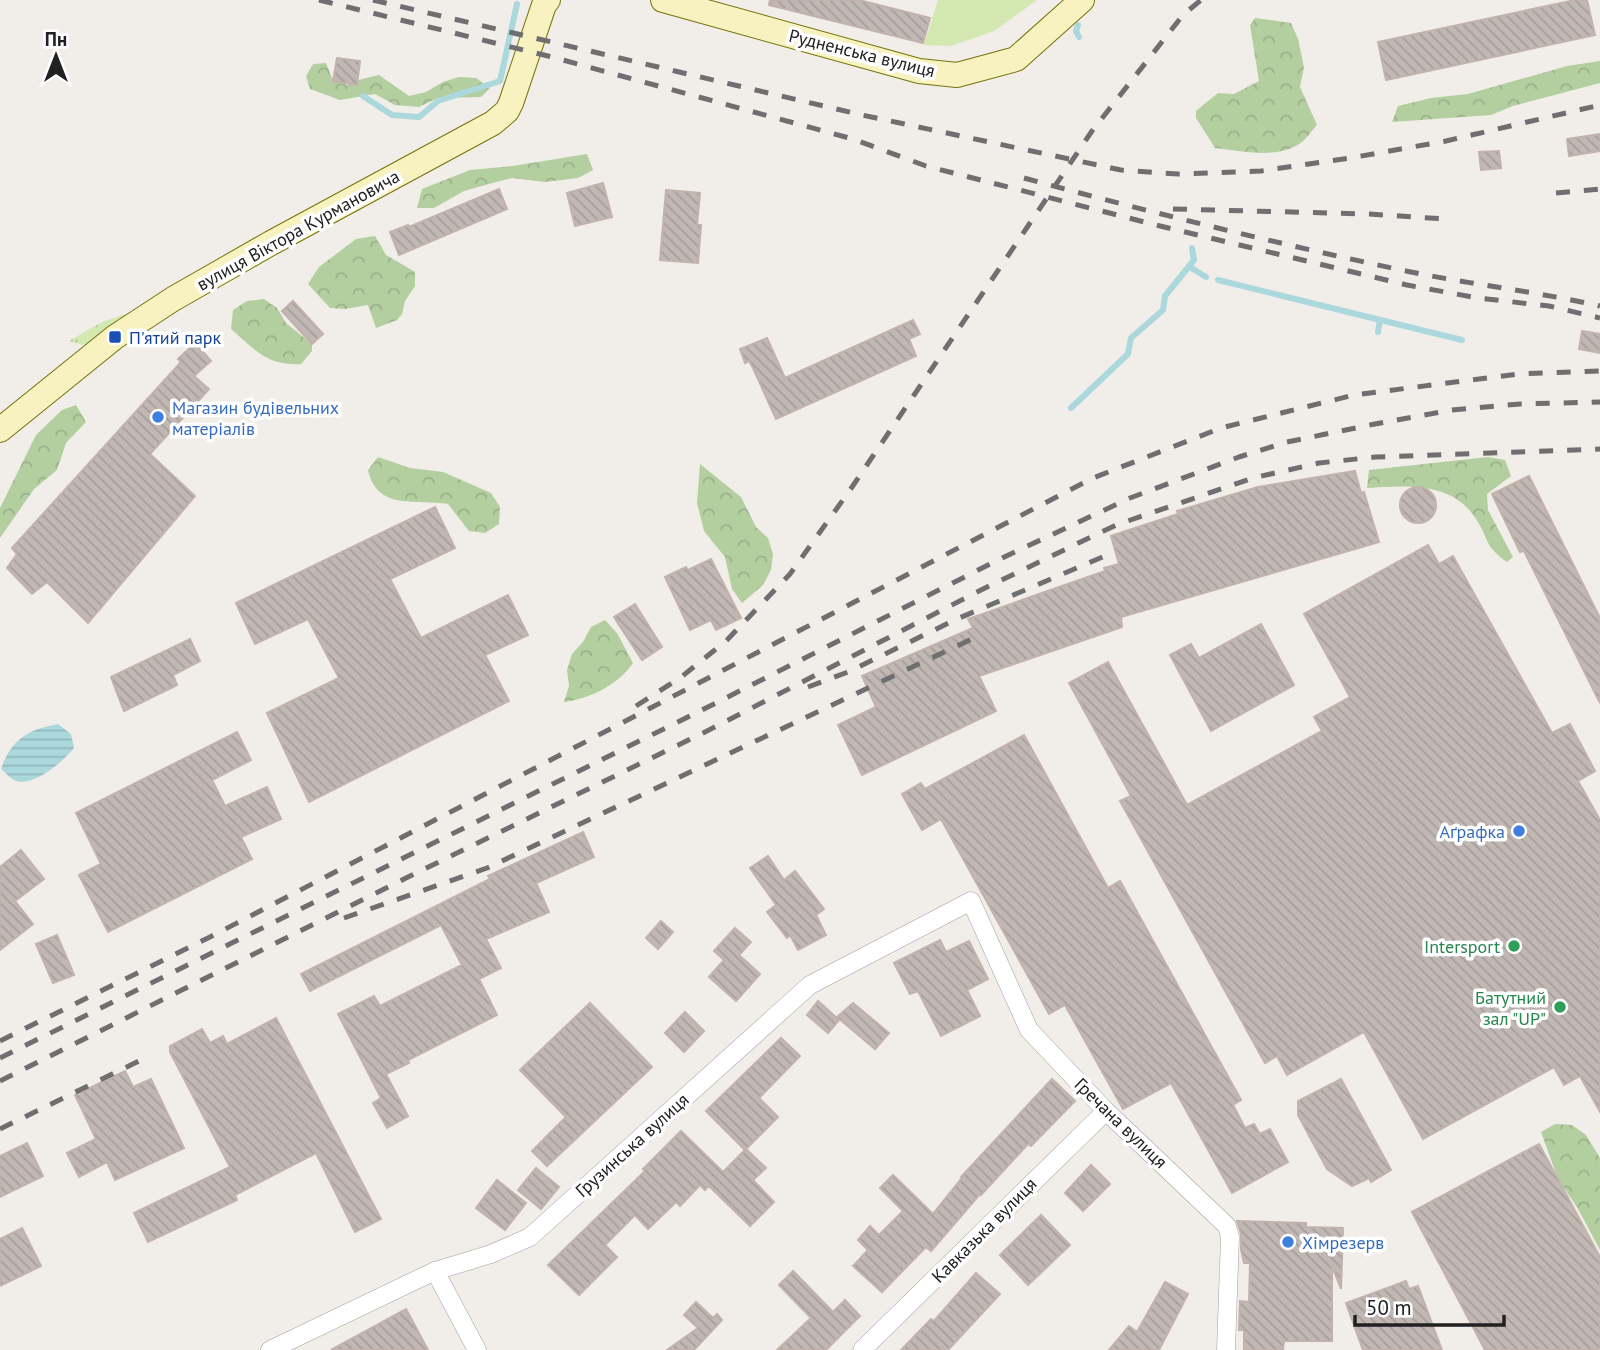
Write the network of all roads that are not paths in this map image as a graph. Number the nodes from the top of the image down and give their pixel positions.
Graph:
1 (548, 0) edge
2 (663, 0) edge
3 (1083, 0) edge
4 (0, 430) edge
5 (971, 901) joint
6 (1106, 1111) junction
7 (435, 1270) junction
8 (270, 1350) edge
9 (477, 1350) edge
10 (862, 1350) edge
11 (1226, 1350) edge

1 - 4 street, вулиця Віктора Курмановича
2 - 3 street, Рудненська вулиця
5 - 6 street, Гречана вулиця
5 - 7 street, Грузинська вулиця
6 - 10 street, Кавказька вулиця
6 - 11 street, Гречана вулиця
7 - 8 street, Грузинська вулиця
7 - 9 street

